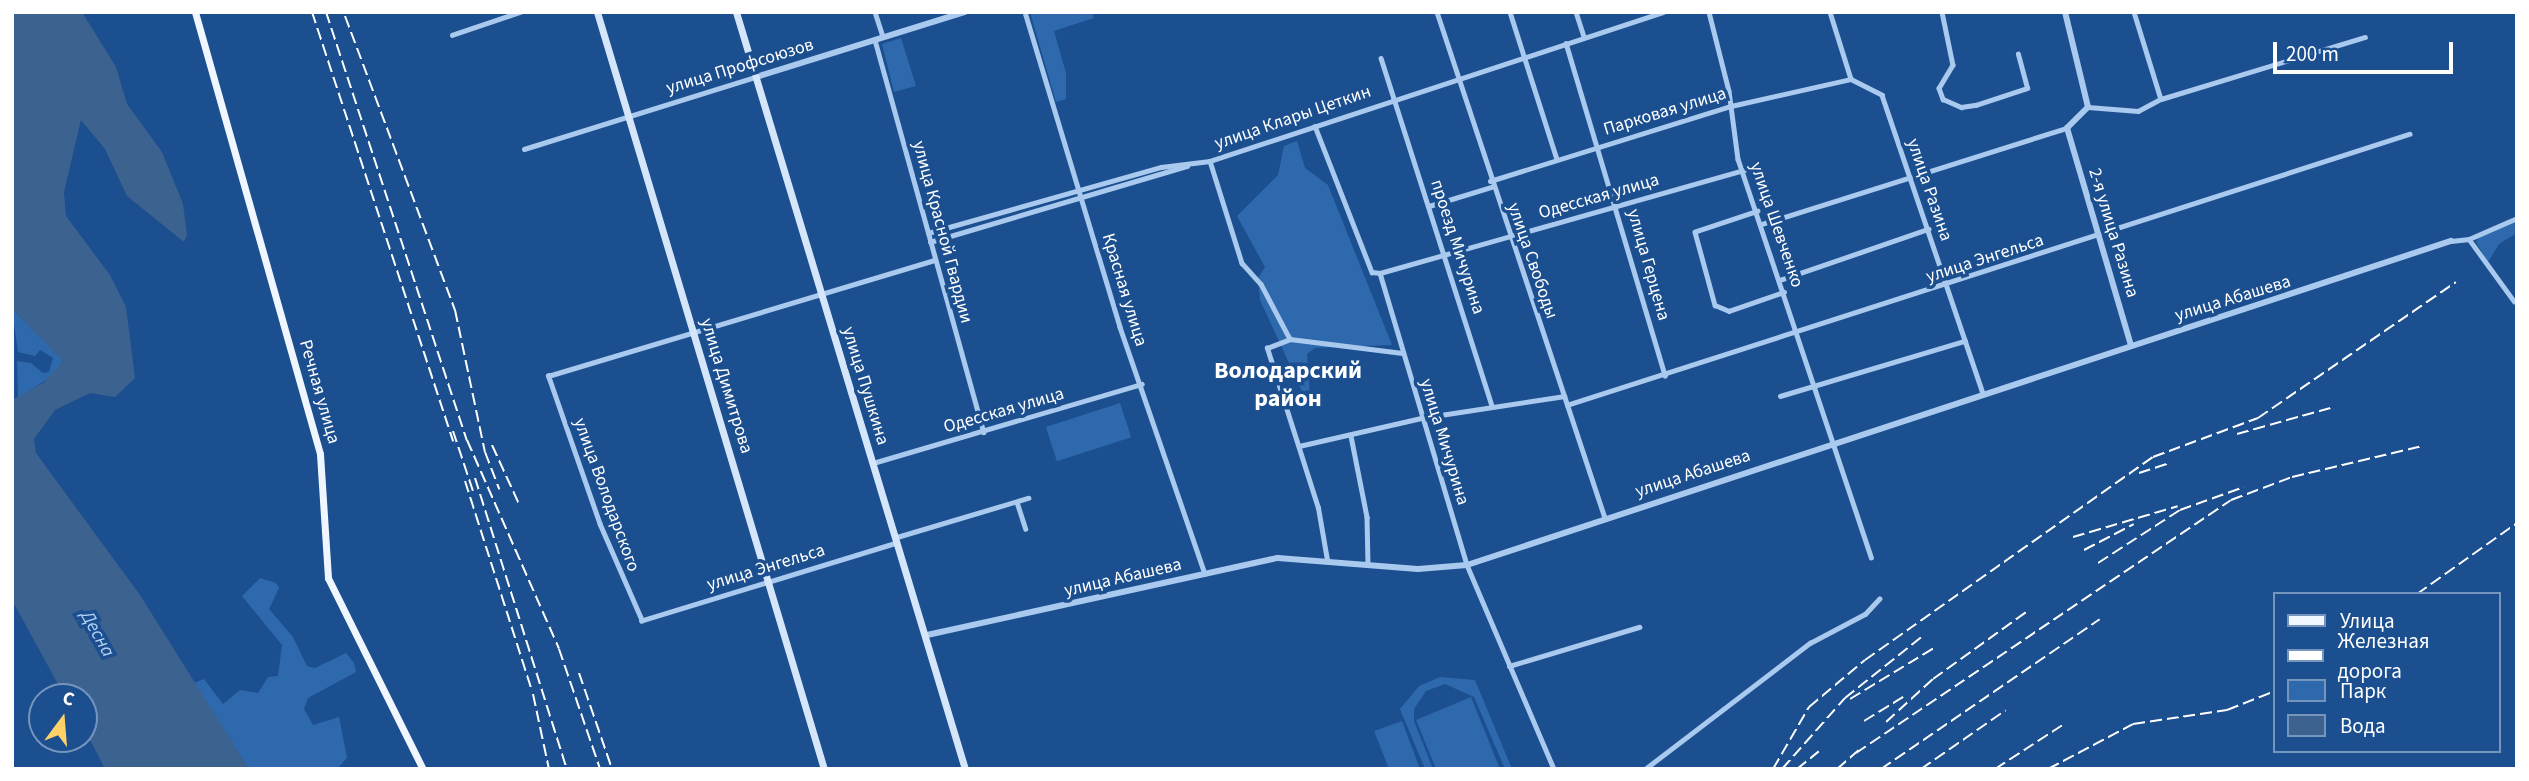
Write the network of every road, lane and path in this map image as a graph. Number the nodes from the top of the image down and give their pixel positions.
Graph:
1 (195, 12) edge
2 (520, 12) edge
3 (597, 12) edge
4 (736, 12) edge
5 (875, 12) edge
6 (965, 12) edge
7 (1025, 12) edge
8 (1437, 12) edge
9 (1510, 12) edge
10 (1576, 12) edge
11 (1663, 12) edge
12 (1709, 12) edge
13 (1830, 12) edge
14 (1942, 12) edge
15 (2065, 12) edge
16 (2134, 12) edge
17 (452, 35) dead end
18 (883, 37) junction
19 (1584, 37) junction
20 (2365, 37) dead end
21 (875, 40) junction
22 (1566, 43) junction
23 (2018, 54) dead end
24 (1525, 55) junction
25 (1381, 58) dead end
26 (1458, 76) junction
27 (756, 77) junction
28 (1851, 79) junction
29 (1394, 98) junction
30 (2161, 99) junction
31 (1731, 106) junction
32 (2088, 107) junction
33 (627, 117) junction
34 (1315, 126) junction
35 (2067, 128) junction
36 (2409, 134) dead end
37 (1599, 146) junction
38 (524, 149) dead end
39 (1557, 159) junction
40 (1210, 161) junction
41 (1191, 164) junction
42 (1745, 170) junction
43 (1910, 178) junction
44 (1490, 181) junction
45 (1492, 187) junction
46 (1079, 191) junction
47 (1082, 200) junction
48 (1429, 206) junction
49 (1616, 206) junction
50 (1758, 211) junction
51 (2517, 218) edge
52 (1762, 224) junction
53 (1928, 229) junction
54 (928, 233) junction
55 (2101, 236) junction
56 (1509, 237) junction
57 (2469, 239) junction
58 (2451, 240) joint
59 (930, 242) junction
60 (1445, 254) junction
61 (935, 260) junction
62 (1380, 273) junction
63 (1780, 280) junction
64 (1947, 286) junction
65 (1784, 292) junction
66 (821, 296) junction
67 (2514, 301) dead end
68 (694, 334) junction
69 (1798, 335) junction
70 (1290, 339) junction
71 (1965, 341) junction
72 (2131, 346) junction
73 (1402, 353) junction
74 (1665, 376) junction
75 (1143, 384) junction
76 (1814, 386) junction
77 (1983, 394) junction
78 (1564, 396) junction
79 (1780, 396) dead end
80 (1492, 405) junction
81 (1567, 405) junction
82 (1422, 418) junction
83 (984, 432) junction
84 (1351, 436) junction
85 (1833, 443) junction
86 (1299, 446) junction
87 (873, 463) junction
88 (1028, 498) dead end
89 (1017, 502) junction
90 (1605, 518) junction
91 (1026, 529) dead end
92 (897, 540) junction
93 (1871, 557) dead end
94 (1327, 560) junction
95 (1368, 565) junction
96 (1467, 565) junction
97 (1205, 573) junction
98 (766, 582) junction
99 (1879, 599) dead end
100 (642, 621) joint
101 (1639, 627) dead end
102 (926, 635) junction
103 (1509, 666) junction
104 (423, 769) edge
105 (824, 769) edge
106 (965, 769) edge
107 (1554, 769) edge
108 (1645, 769) edge

1 - 104 main road, Речная улица
2 - 17 street
3 - 33 main road, улица Димитрова
4 - 27 main road, улица Пушкина
5 - 18 street
6 - 18 street, улица Профсоюзов
7 - 46 street, Красная улица
8 - 26 street, улица Свободы
9 - 24 street
10 - 19 street
11 - 19 street, улица Клары Цеткин
12 - 31 street, улица Шевченко
13 - 28 street
14 - 23 street
15 - 32 street
16 - 30 street
18 - 21 street, улица Профсоюзов
19 - 22 street, улица Клары Цеткин
20 - 30 street
21 - 27 street, улица Профсоюзов
21 - 54 street, улица Красной Гвардии
22 - 24 street, улица Клары Цеткин
22 - 37 street, улица Герцена
24 - 26 street, улица Клары Цеткин
24 - 39 street
25 - 29 street, проезд Мичурина
26 - 29 street, улица Клары Цеткин
26 - 44 street, улица Свободы
27 - 33 street, улица Профсоюзов
27 - 66 main road, улица Пушкина
28 - 31 street, Парковая улица
28 - 43 street, улица Разина
29 - 34 street, улица Клары Цеткин
29 - 48 street, проезд Мичурина
30 - 32 street
31 - 37 street, Парковая улица
31 - 42 street, улица Шевченко
32 - 35 street
33 - 38 street, улица Профсоюзов
33 - 68 main road, улица Димитрова
34 - 40 street, улица Клары Цеткин
34 - 62 street, улица Мичурина
35 - 43 street
35 - 55 street, 2-я улица Разина
36 - 55 street, улица Энгельса
37 - 39 street, Парковая улица
37 - 49 street, улица Герцена
39 - 44 street, Парковая улица
40 - 41 street, улица Клары Цеткин
40 - 70 street
41 - 46 street, улица Клары Цеткин
41 - 47 street
42 - 49 street, Одесская улица
42 - 50 street, улица Шевченко
43 - 52 street
43 - 53 street, улица Разина
44 - 45 street, улица Свободы
45 - 48 street
45 - 56 street, улица Свободы
46 - 47 street, Красная улица
46 - 54 street, улица Клары Цеткин
47 - 59 street
47 - 75 street, Красная улица
48 - 60 street, проезд Мичурина
49 - 56 street, Одесская улица
49 - 74 street, улица Герцена
50 - 52 street, улица Шевченко
50 - 65 street
51 - 57 street
52 - 63 street, улица Шевченко
53 - 63 street
53 - 64 street, улица Разина
54 - 59 street, улица Красной Гвардии
55 - 64 street, улица Энгельса
55 - 72 street, 2-я улица Разина
56 - 60 street, Одесская улица
56 - 78 street, улица Свободы
57 - 58 street
57 - 67 street
58 - 72 street, улица Абашева
59 - 61 street, улица Красной Гвардии
60 - 62 street, Одесская улица
60 - 80 street, проезд Мичурина
61 - 66 street
61 - 83 street, улица Красной Гвардии
62 - 73 street, улица Мичурина
63 - 65 street, улица Шевченко
64 - 69 street, улица Энгельса
64 - 71 street, улица Разина
65 - 69 street, улица Шевченко
66 - 68 street
66 - 87 main road, улица Пушкина
68 - 98 main road, улица Димитрова
68 - 100 street, улица Володарского
69 - 74 street, улица Энгельса
69 - 76 street, улица Шевченко
70 - 73 street
70 - 86 street
71 - 76 street
71 - 77 street, улица Разина
72 - 77 street, улица Абашева
73 - 82 street, улица Мичурина
74 - 81 street, улица Энгельса
75 - 83 street, Одесская улица
75 - 97 street, Красная улица
76 - 79 street
76 - 85 street, улица Шевченко
77 - 85 street, улица Абашева
78 - 80 street
78 - 81 street, улица Свободы
80 - 82 street
81 - 90 street, улица Свободы
82 - 84 street
82 - 96 street, улица Мичурина
83 - 87 street, Одесская улица
84 - 86 street
84 - 95 street
85 - 90 street, улица Абашева
85 - 93 street, улица Шевченко
86 - 94 street
87 - 92 main road, улица Пушкина
88 - 89 street, улица Энгельса
89 - 91 street
89 - 92 street, улица Энгельса
90 - 96 street, улица Абашева
92 - 98 street, улица Энгельса
92 - 102 main road, улица Пушкина
94 - 95 street, улица Абашева
94 - 97 street, улица Абашева
95 - 96 street, улица Абашева
96 - 103 street, улица Мичурина
97 - 102 street, улица Абашева
98 - 100 street, улица Энгельса
98 - 105 main road, улица Димитрова
99 - 108 street
101 - 103 street
102 - 106 main road, улица Пушкина
103 - 107 street, улица Мичурина

